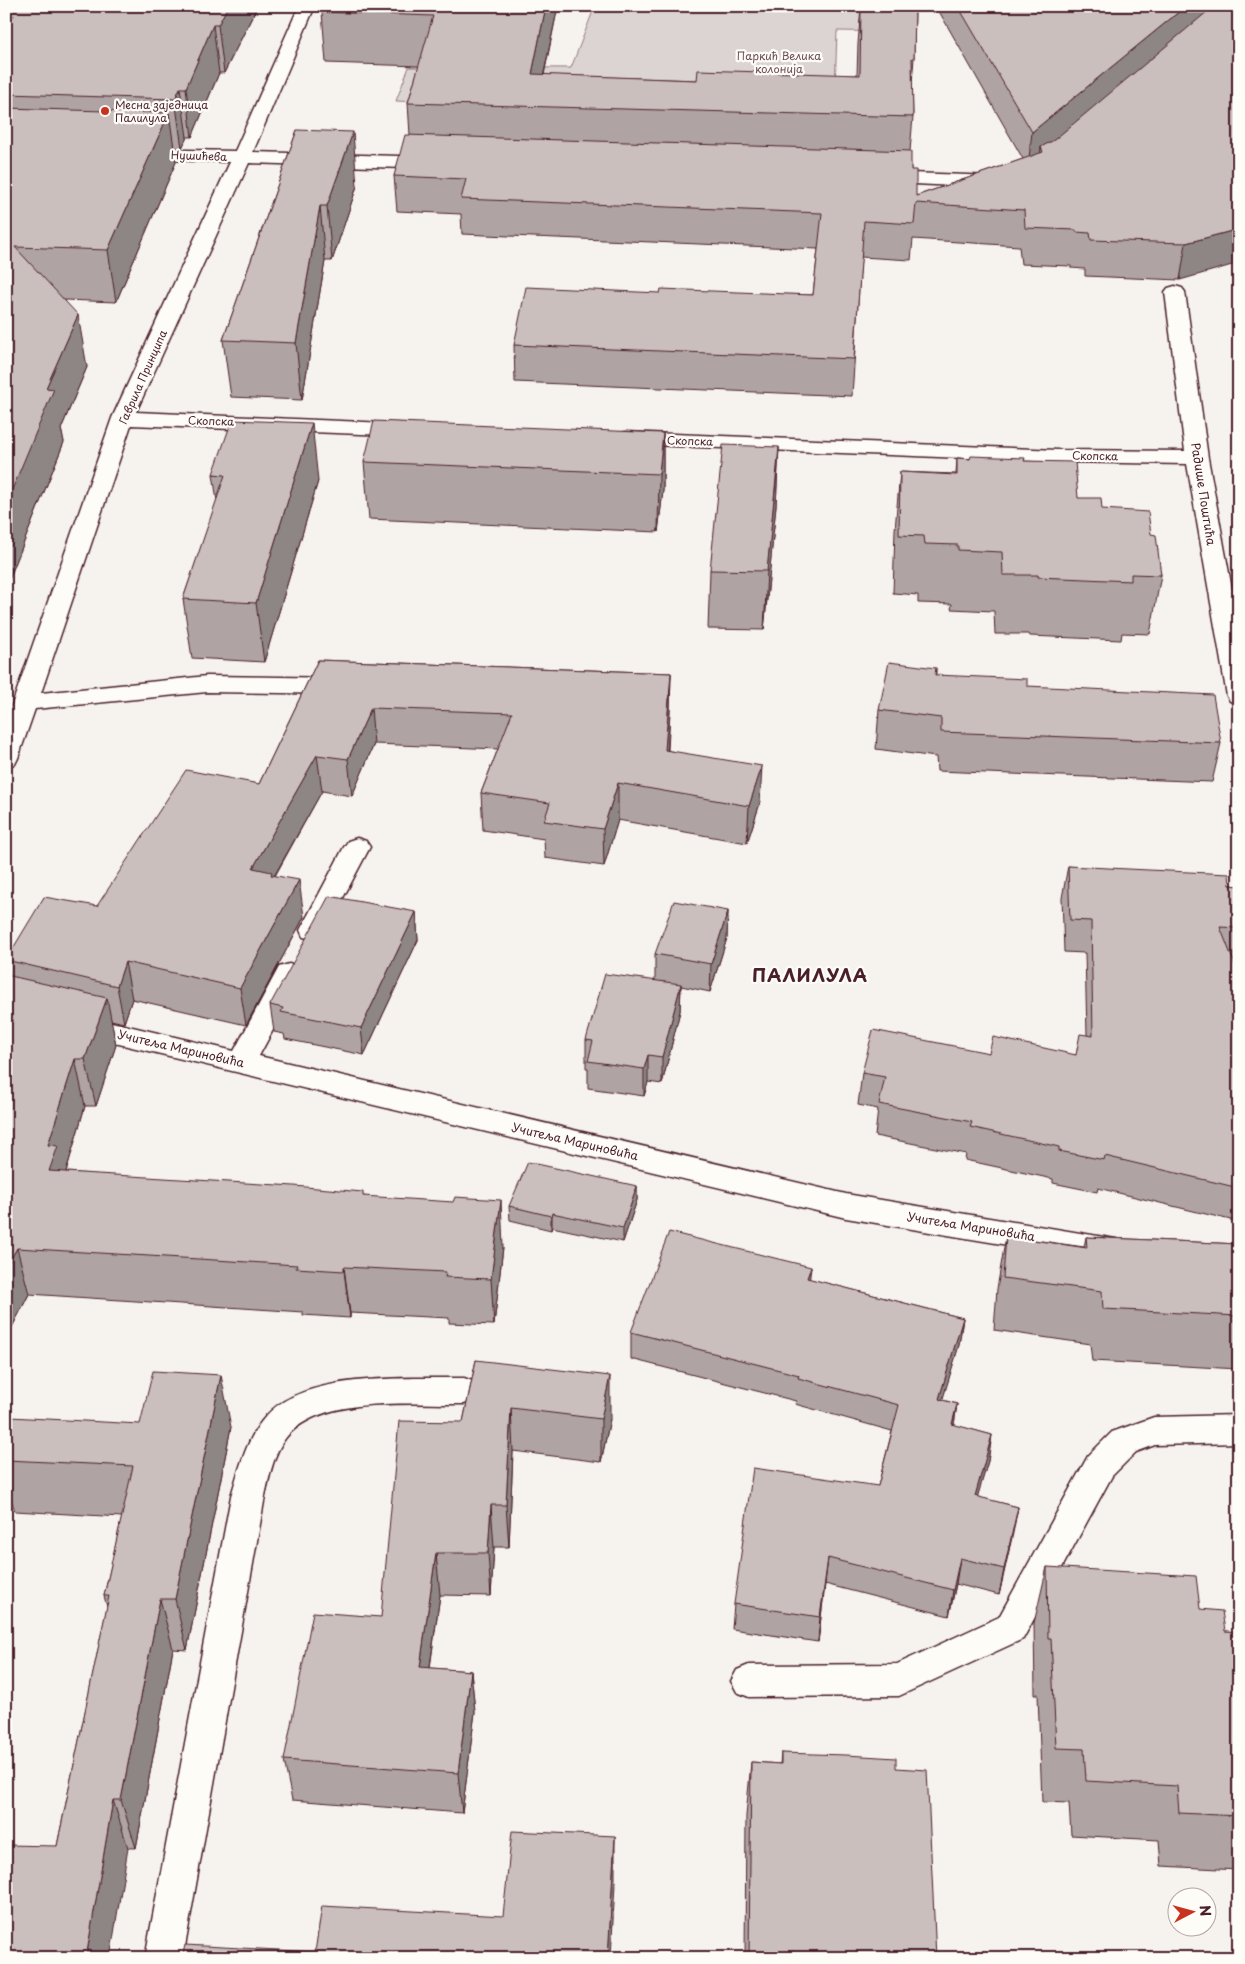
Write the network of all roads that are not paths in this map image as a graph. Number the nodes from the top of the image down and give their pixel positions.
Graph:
1 (307, 6) edge
2 (124, 153) edge
3 (242, 157) junction
4 (452, 164) edge
5 (862, 178) edge
6 (1015, 180) edge
7 (1175, 292) dead end
8 (123, 418) junction
9 (432, 430) edge
10 (611, 438) edge
11 (1197, 458) junction
12 (366, 686) edge
13 (1239, 696) edge
14 (25, 702) junction
15 (6, 758) edge
16 (358, 847) dead end
17 (6, 1007) edge
18 (241, 1063) junction
19 (1148, 1256) edge
20 (464, 1391) dead end
21 (1239, 1430) edge
22 (749, 1681) dead end
23 (164, 1958) edge

1 - 3 street, Гаврила Принципа
2 - 3 street, Нушићева
3 - 4 street, Нушићева
3 - 8 street, Гаврила Принципа
5 - 6 street
7 - 11 street, Радише Поштића
8 - 9 street, Скопска
8 - 14 street, Гаврила Принципа
10 - 11 street, Скопска
11 - 13 street, Радише Поштића
12 - 14 street
14 - 15 street, Гаврила Принципа
16 - 18 street
17 - 18 street, Учитеља Мариновића
18 - 19 street, Учитеља Мариновића
20 - 23 street
21 - 22 street

